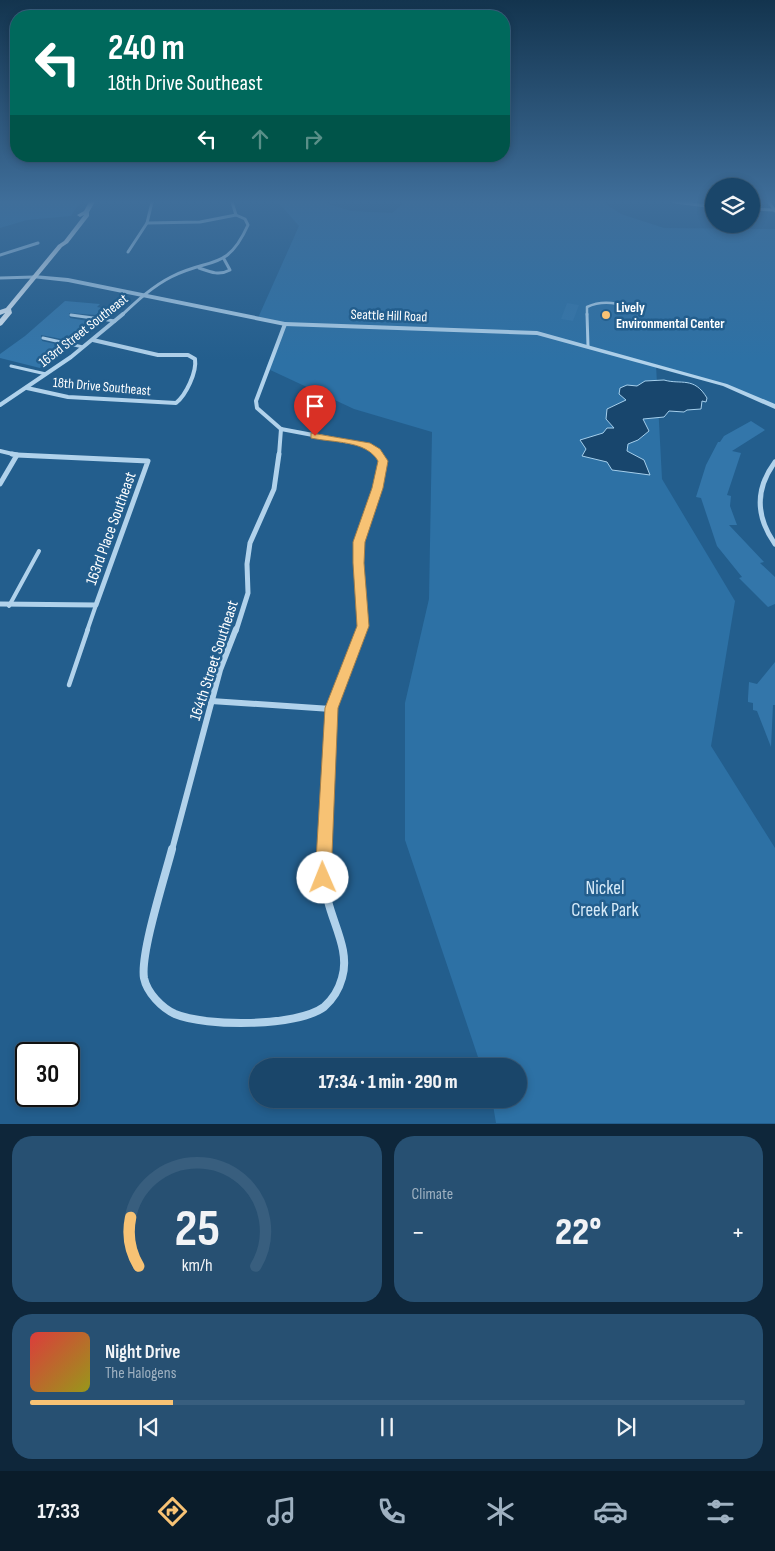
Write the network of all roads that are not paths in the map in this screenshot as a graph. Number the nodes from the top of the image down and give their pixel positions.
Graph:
1 (53, 254) edge
2 (230, 254) edge
3 (224, 259) junction
4 (199, 268) junction
5 (34, 277) junction
6 (0, 278) edge
7 (144, 296) junction
8 (628, 307) dead end
9 (8, 309) junction
10 (0, 313) edge
11 (71, 315) dead end
12 (114, 321) junction
13 (0, 324) edge
14 (285, 324) junction
15 (43, 338) dead end
16 (93, 340) junction
17 (588, 346) junction
18 (83, 347) junction
19 (11, 366) dead end
20 (46, 374) junction
21 (27, 388) junction
22 (0, 405) edge
23 (775, 407) edge
24 (281, 429) junction
25 (0, 451) edge
26 (17, 455) junction
27 (775, 462) edge
28 (0, 484) edge
29 (775, 544) edge
30 (39, 551) dead end
31 (0, 604) edge
32 (96, 604) junction
33 (9, 606) junction
34 (69, 685) dead end
35 (211, 701) junction
36 (331, 708) junction

1 - 5 main road
2 - 3 street, 163rd Street Southeast
3 - 4 street, 163rd Street Southeast
3 - 4 street
4 - 7 street, 163rd Street Southeast
5 - 6 street
5 - 7 street, Seattle Hill Road
5 - 9 main road
7 - 12 street, 163rd Street Southeast
7 - 14 street, Seattle Hill Road
8 - 17 lane
9 - 10 main road
9 - 13 main road
11 - 12 lane
12 - 16 street, 163rd Street Southeast
14 - 17 street, Seattle Hill Road
14 - 24 street
15 - 18 lane
16 - 18 street, 163rd Street Southeast
16 - 21 street, 18th Drive Southeast
17 - 23 street, Seattle Hill Road
18 - 20 street, 163rd Street Southeast
19 - 20 lane
20 - 21 street, 163rd Street Southeast
21 - 22 street, 163rd Street Southeast
24 - 35 street, 164th Street Southeast
24 - 36 street
25 - 26 street
26 - 28 street
26 - 32 street, 163rd Place Southeast
27 - 29 street
30 - 33 lane
31 - 33 street
32 - 33 street
32 - 34 lane
35 - 36 street
35 - 36 street, 164th Street Southeast

